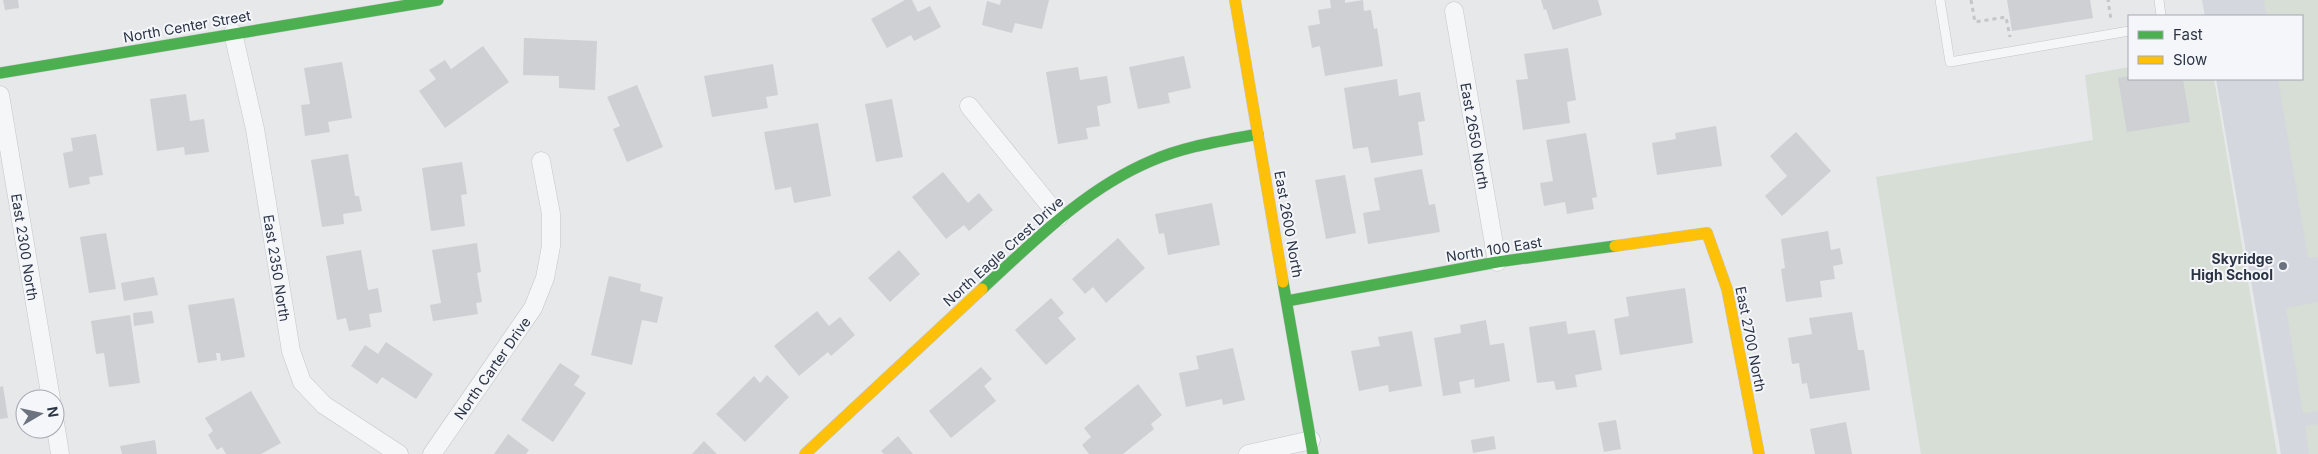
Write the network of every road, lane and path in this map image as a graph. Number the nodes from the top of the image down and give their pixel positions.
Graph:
1 (438, 0) edge
2 (1235, 0) edge
3 (1940, 0) edge
4 (1971, 0) edge
5 (2110, 0) edge
6 (2159, 0) edge
7 (1454, 11) dead end
8 (2161, 15) edge
9 (2102, 22) dead end
10 (2128, 31) edge
11 (233, 33) junction
12 (2018, 35) dead end
13 (0, 73) edge
14 (0, 95) edge
15 (969, 106) dead end
16 (1258, 134) junction
17 (542, 161) dead end
18 (1059, 217) junction
19 (1707, 233) joint
20 (1497, 262) junction
21 (1287, 301) junction
22 (49, 389) edge
23 (58, 439) edge
24 (1312, 447) edge
25 (60, 454) edge
26 (399, 454) edge
27 (432, 454) edge
28 (805, 454) edge
29 (1248, 454) edge
30 (1758, 454) edge

1 - 11 street, North Center Street
2 - 16 street, East 2600 North
3 - 10 lane
4 - 12 path
5 - 9 path
6 - 8 lane
7 - 20 street, East 2650 North
11 - 13 street, North Center Street
11 - 26 street, East 2350 North
14 - 22 street, East 2300 North
15 - 18 street
16 - 18 street, North Eagle Crest Drive
16 - 21 street, East 2600 North
17 - 27 street, North Carter Drive
18 - 28 street, North Eagle Crest Drive
19 - 20 street, North 100 East
19 - 30 street, East 2700 North
20 - 21 street, North 100 East
21 - 24 street, East 2600 North
23 - 25 street
24 - 29 street

